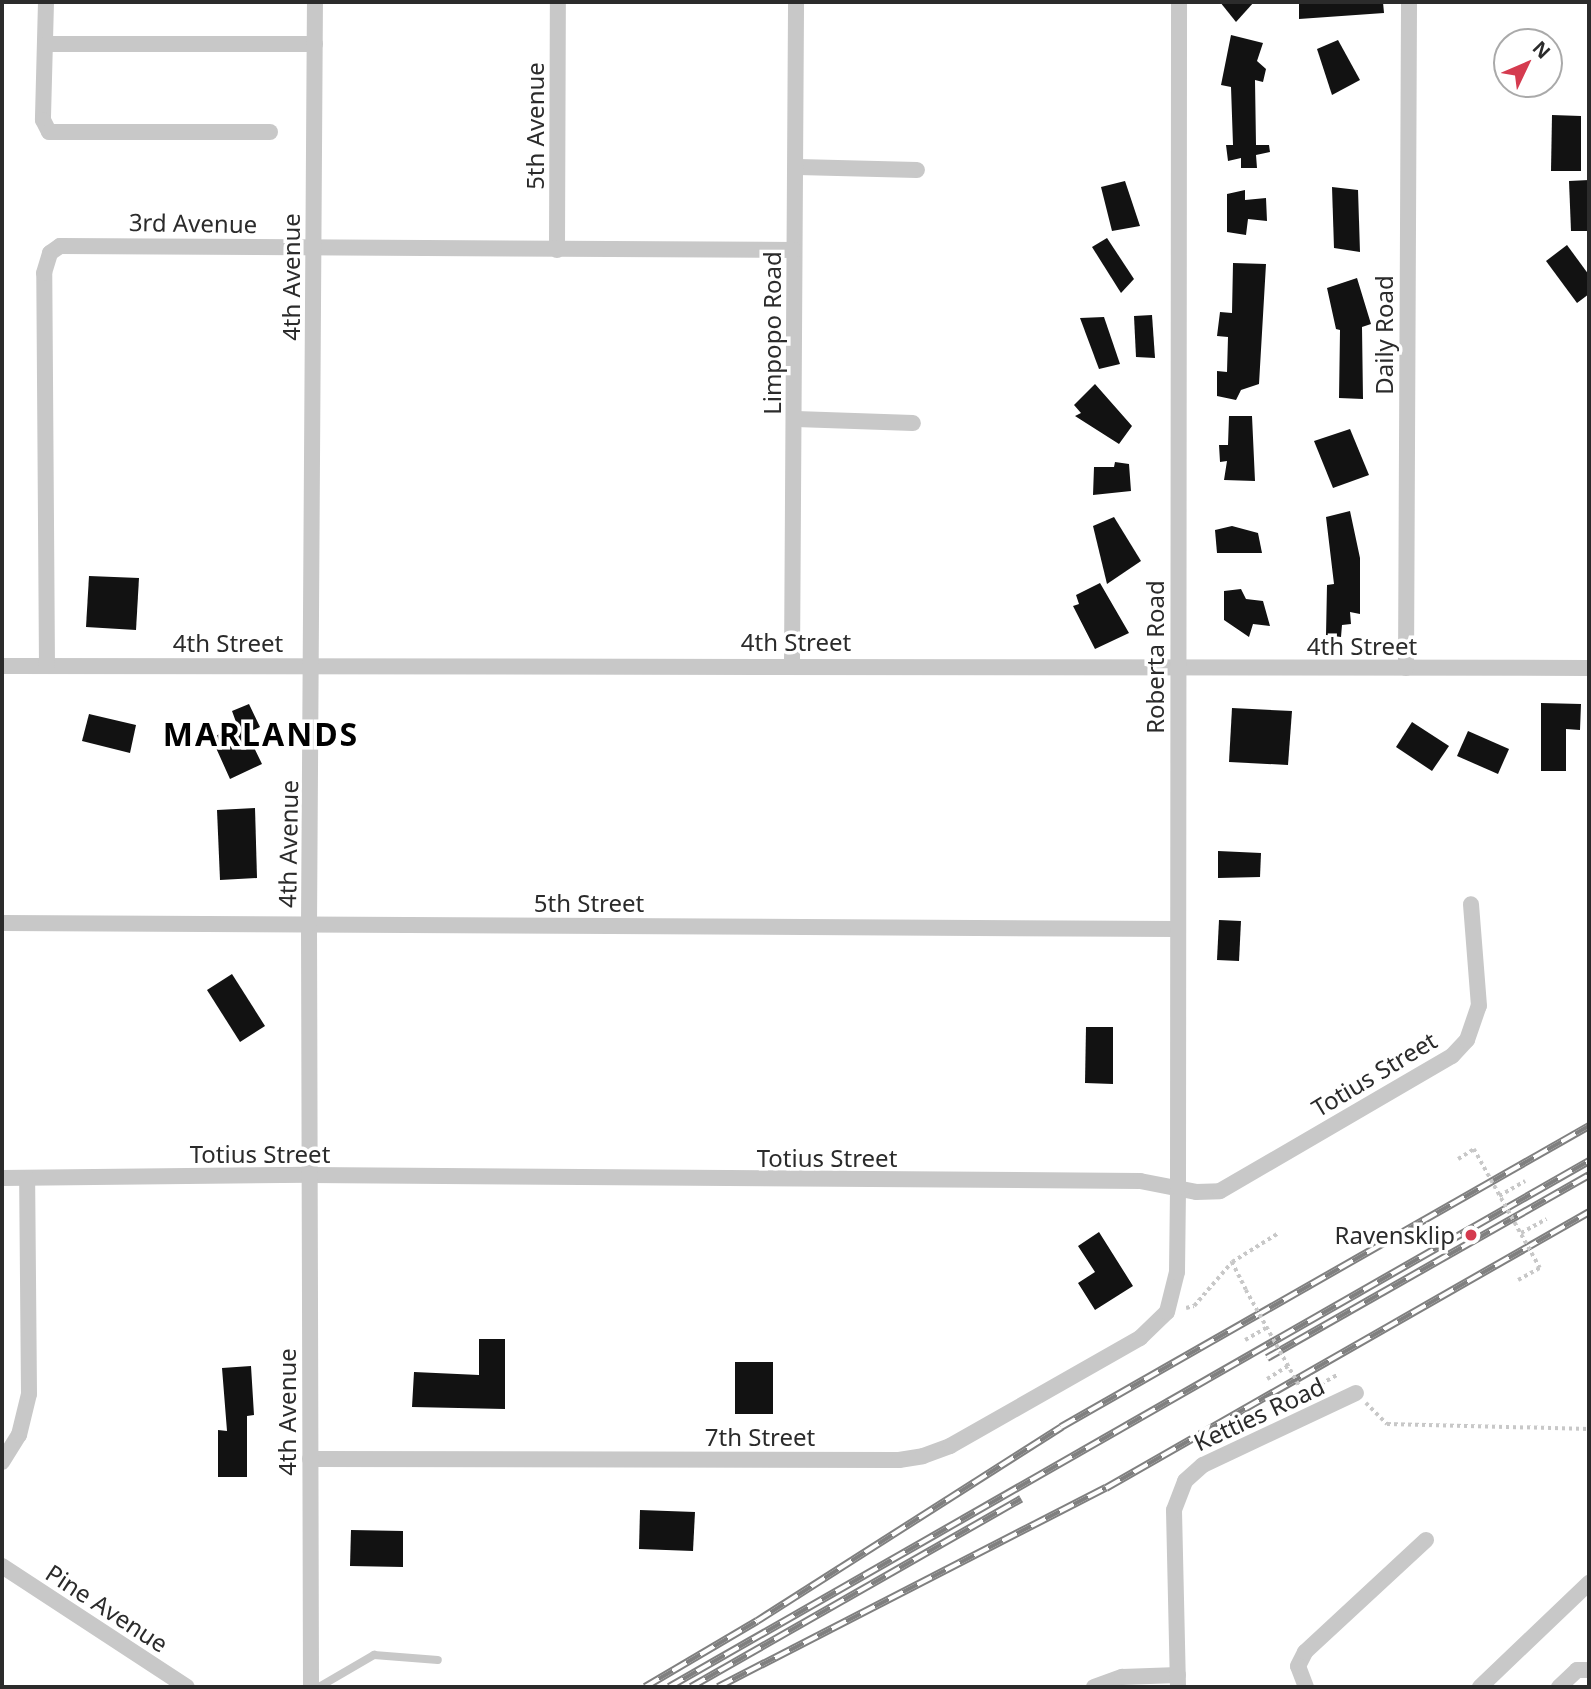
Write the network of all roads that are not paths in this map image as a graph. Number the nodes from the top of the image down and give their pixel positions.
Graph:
1 (46, 2) edge
2 (315, 2) edge
3 (558, 2) edge
4 (796, 2) edge
5 (1180, 2) edge
6 (1409, 2) edge
7 (47, 44) junction
8 (315, 44) junction
9 (270, 132) dead end
10 (797, 167) junction
11 (917, 170) dead end
12 (314, 248) junction
13 (557, 250) junction
14 (794, 250) junction
15 (796, 419) junction
16 (913, 423) dead end
17 (792, 664) junction
18 (313, 665) junction
19 (2, 666) edge
20 (47, 666) junction
21 (1177, 668) junction
22 (1406, 668) junction
23 (1589, 668) edge
24 (1471, 904) dead end
25 (2, 923) edge
26 (309, 924) junction
27 (1177, 929) junction
28 (310, 1175) junction
29 (2, 1178) edge
30 (27, 1179) junction
31 (1178, 1187) junction
32 (1167, 1312) joint
33 (1356, 1393) road end
34 (310, 1459) junction
35 (2, 1462) edge
36 (1426, 1540) dead end
37 (2, 1566) edge
38 (1589, 1583) edge
39 (439, 1660) dead end
40 (1589, 1670) edge
41 (1178, 1681) edge
42 (187, 1687) edge
43 (311, 1687) edge
44 (318, 1687) edge
45 (1094, 1687) edge
46 (1306, 1687) edge
47 (1480, 1687) edge
48 (1559, 1687) edge

1 - 7 street
2 - 8 street, 4th Avenue
3 - 13 street, 5th Avenue
4 - 10 street, Limpopo Road
5 - 21 street, Roberta Road
6 - 22 street, Daily Road
7 - 8 street
7 - 9 street
8 - 12 street, 4th Avenue
10 - 11 street
10 - 14 street, Limpopo Road
12 - 13 street, 3rd Avenue
12 - 18 street, 4th Avenue
12 - 20 street, 3rd Avenue
13 - 14 street, 3rd Avenue
14 - 15 street, Limpopo Road
15 - 16 street
15 - 17 street, Limpopo Road
17 - 18 street, 4th Street
17 - 21 street, 4th Street
18 - 20 street, 4th Street
18 - 26 street, 4th Avenue
19 - 20 street, 4th Street
21 - 22 street, 4th Street
21 - 27 street, Roberta Road
22 - 23 street, 4th Street
24 - 31 street, Totius Street
25 - 26 street, 5th Street
26 - 27 street, 5th Street
26 - 28 street, 4th Avenue
27 - 31 street, Roberta Road
28 - 30 street, Totius Street
28 - 31 street, Totius Street
28 - 34 street, 4th Avenue
29 - 30 street, Totius Street
30 - 35 street
31 - 32 street, Roberta Road
32 - 34 street, 7th Street
33 - 41 street, Ketties Road
34 - 43 street, 4th Avenue
36 - 46 street
37 - 42 street, Pine Avenue
38 - 47 street
39 - 44 lane
40 - 48 street
41 - 45 street

